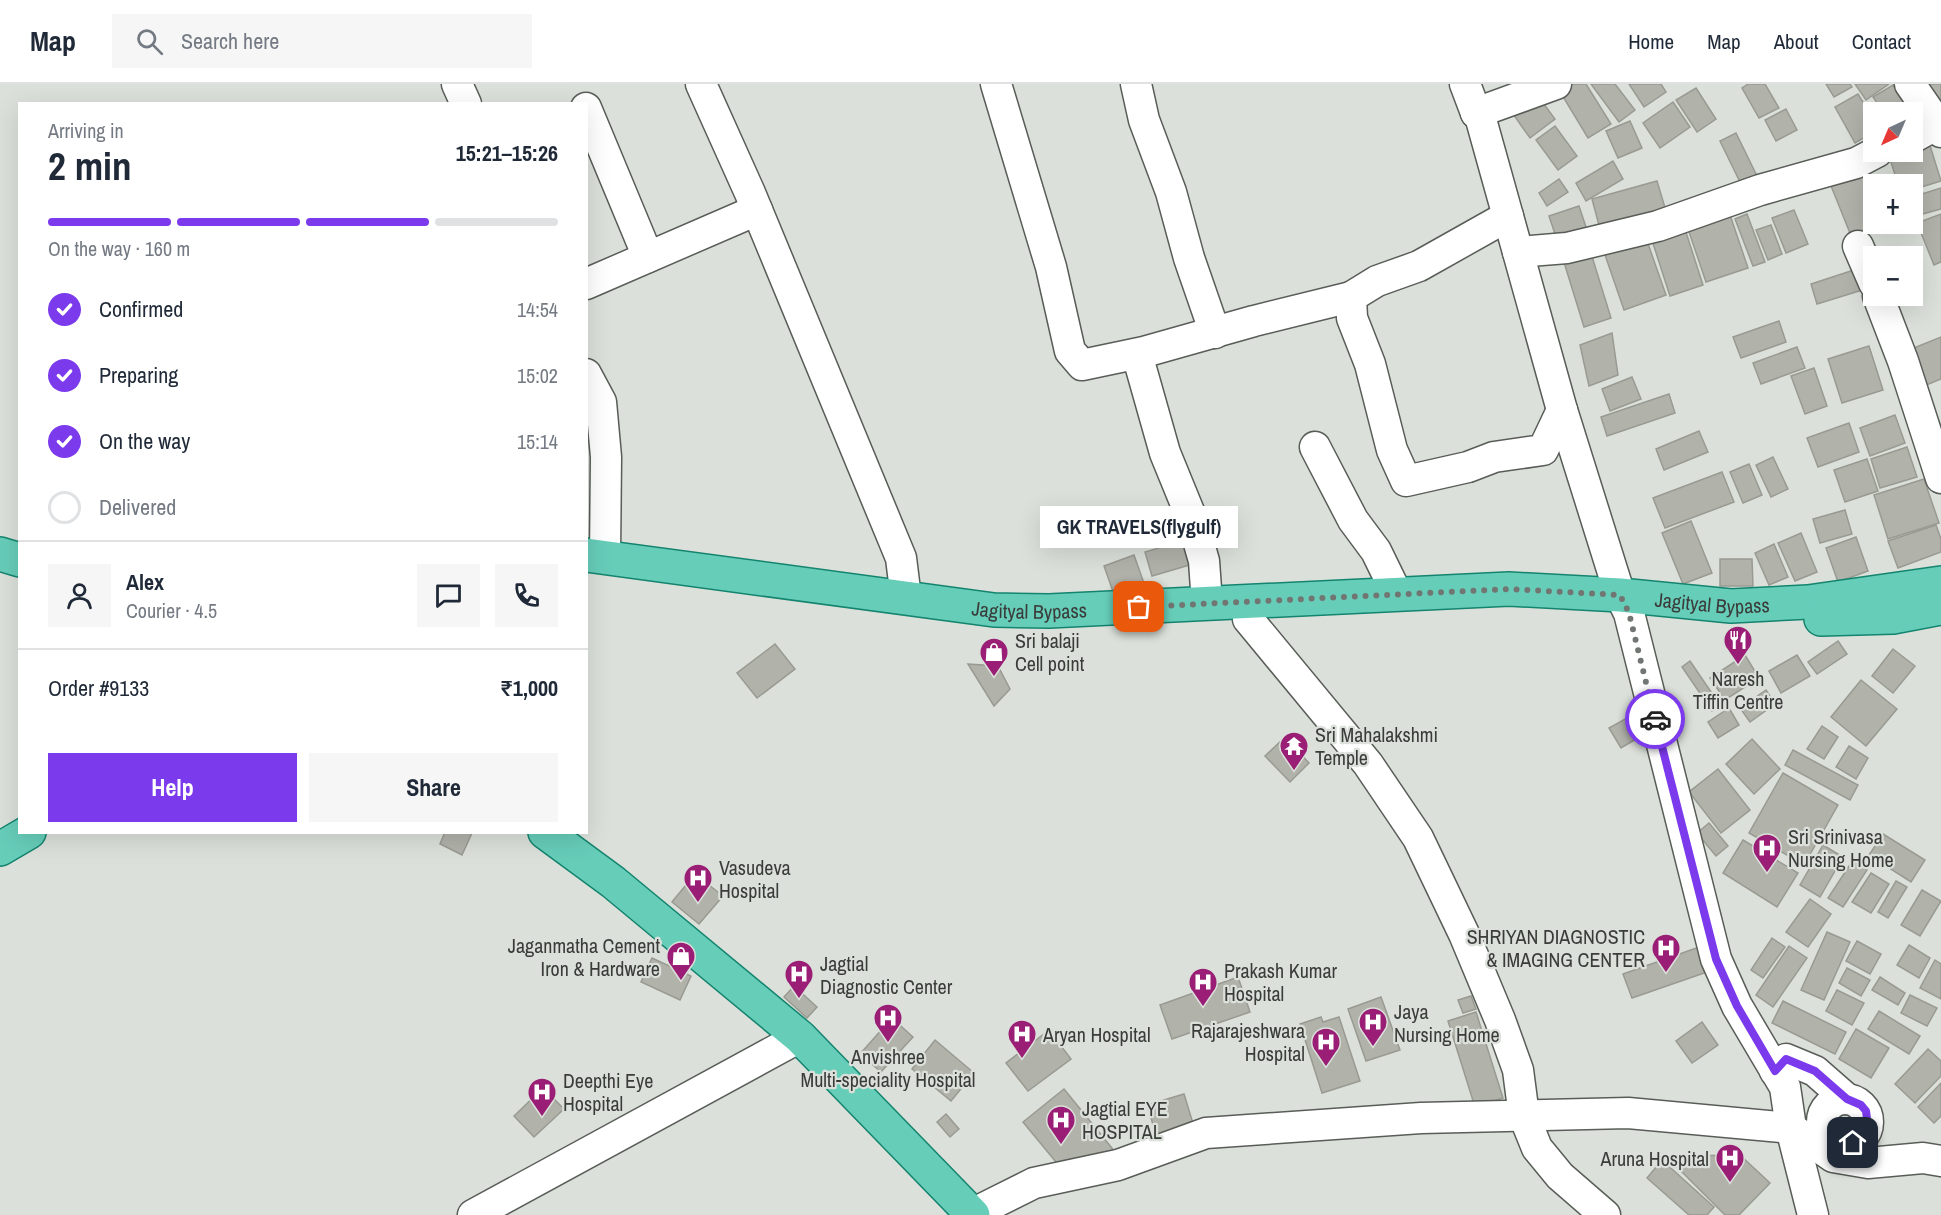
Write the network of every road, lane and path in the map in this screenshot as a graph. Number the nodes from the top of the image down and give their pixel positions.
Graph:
1 (458, 84) edge
2 (701, 84) edge
3 (996, 84) edge
4 (1136, 84) edge
5 (1465, 84) edge
6 (1556, 84) edge
7 (1910, 84) edge
8 (465, 102) edge
9 (588, 111) edge
10 (1476, 113) junction
11 (1933, 129) edge
12 (1863, 159) edge
13 (757, 210) junction
14 (1508, 216) junction
15 (1858, 246) dead end
16 (1518, 252) junction
17 (648, 257) junction
18 (1863, 258) edge
19 (588, 283) edge
20 (1351, 297) junction
21 (1882, 306) edge
22 (1215, 333) junction
23 (1137, 354) junction
24 (588, 378) edge
25 (1562, 411) junction
26 (1315, 447) dead end
27 (1941, 478) edge
28 (0, 554) edge
29 (18, 559) edge
30 (593, 562) edge
31 (1941, 583) edge
32 (1397, 594) junction
33 (906, 598) junction
34 (1207, 603) junction
35 (1624, 604) junction
36 (1941, 608) edge
37 (1248, 619) junction
38 (26, 834) edge
39 (548, 834) edge
40 (0, 849) edge
41 (800, 1037) junction
42 (1775, 1071) junction
43 (1524, 1116) junction
44 (1791, 1128) junction
45 (1832, 1148) junction
46 (1941, 1161) edge
47 (973, 1214) edge
48 (473, 1215) edge
49 (1605, 1215) edge
50 (1813, 1215) edge

1 - 8 street
2 - 13 street
3 - 23 street
4 - 22 street
5 - 10 street
6 - 10 street
7 - 11 street
9 - 17 street
10 - 14 street
12 - 16 street
13 - 17 street
13 - 33 street
14 - 16 street
14 - 20 street
15 - 18 street
16 - 25 street
17 - 19 street
20 - 22 street
20 - 25 street
21 - 27 street
22 - 23 street
23 - 34 street
24 - 30 street
25 - 35 street
26 - 32 street
28 - 29 main road
30 - 33 main road, Jagityal Bypass
30 - 37 main road, Jagityal Bypass
31 - 35 main road, Jagityal Bypass
32 - 34 main road, Jagityal Bypass
32 - 35 main road, Jagityal Bypass
33 - 34 main road, Jagityal Bypass
35 - 36 main road, Jagityal Bypass
35 - 37 main road, Jagityal Bypass
35 - 42 street
37 - 43 street
38 - 40 main road
39 - 41 main road
41 - 47 main road
41 - 48 street
42 - 44 street
42 - 45 street
43 - 44 street
43 - 47 street
43 - 49 street
44 - 45 street
44 - 50 street
45 - 46 street

